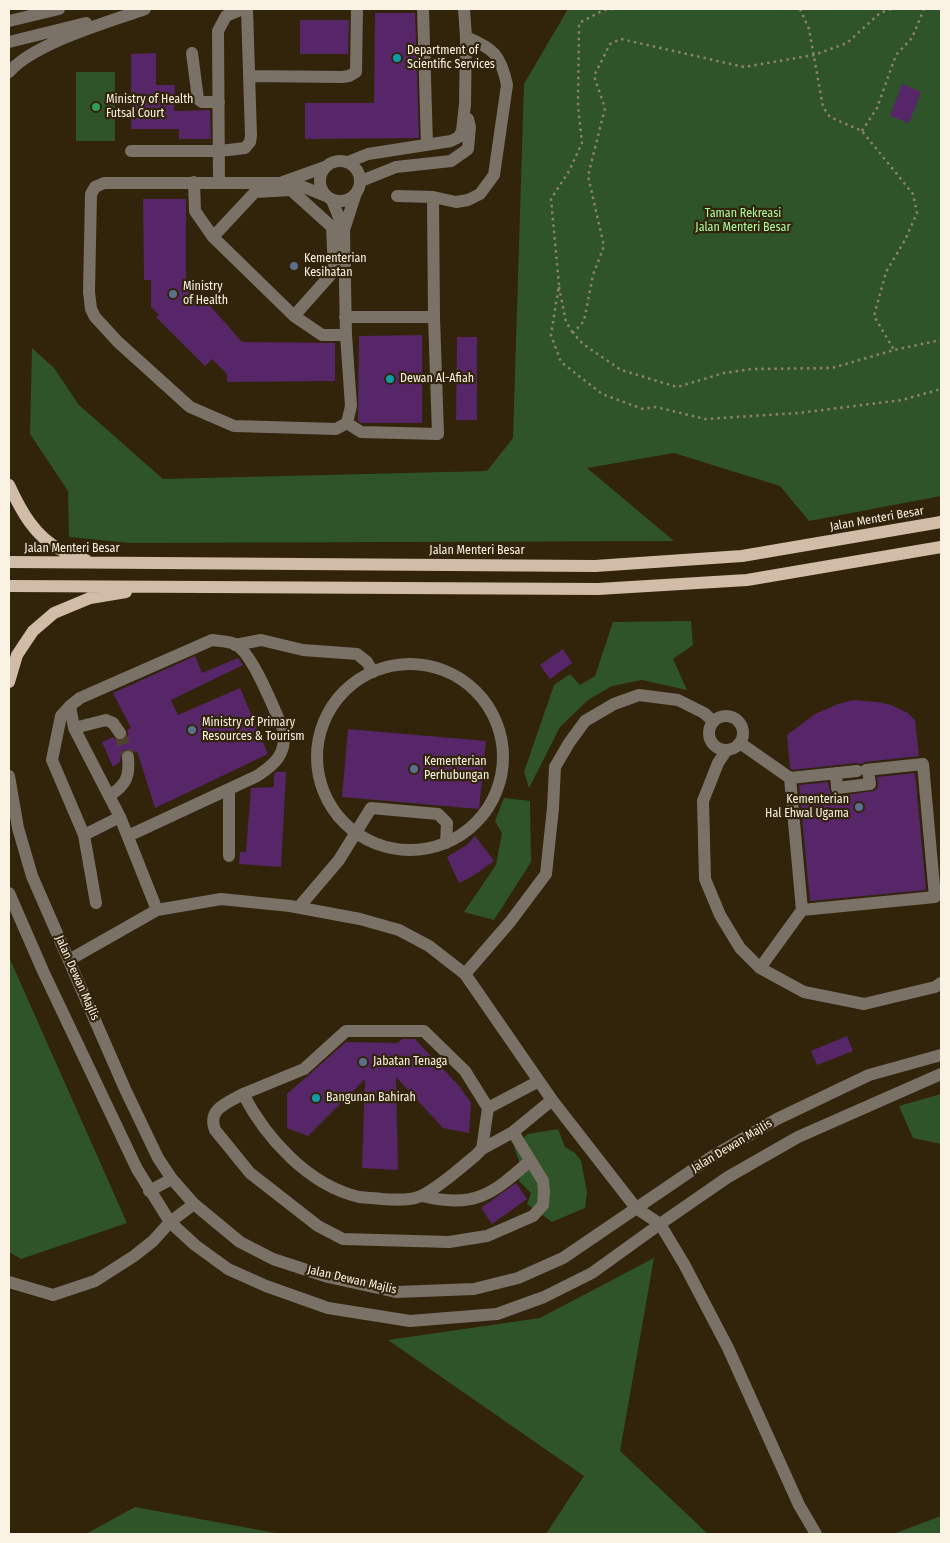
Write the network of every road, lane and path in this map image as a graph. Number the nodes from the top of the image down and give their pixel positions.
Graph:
1 (52, 9) edge
2 (144, 9) edge
3 (243, 9) edge
4 (247, 9) edge
5 (357, 9) edge
6 (423, 9) edge
7 (464, 9) edge
8 (613, 9) edge
9 (800, 9) edge
10 (891, 9) edge
11 (924, 9) edge
12 (9, 21) edge
13 (466, 37) junction
14 (9, 42) edge
15 (192, 53) dead end
16 (814, 55) junction
17 (9, 72) edge
18 (249, 76) junction
19 (219, 102) junction
20 (465, 104) junction
21 (862, 131) junction
22 (427, 145) junction
23 (131, 150) dead end
24 (220, 151) junction
25 (348, 162) junction
26 (325, 167) junction
27 (360, 181) junction
28 (194, 182) junction
29 (219, 182) junction
30 (280, 182) junction
31 (355, 196) junction
32 (397, 196) dead end
33 (433, 197) junction
34 (329, 198) junction
35 (344, 230) junction
36 (213, 237) junction
37 (559, 285) junction
38 (294, 316) junction
39 (345, 317) junction
40 (434, 317) junction
41 (573, 333) junction
42 (346, 336) junction
43 (941, 340) edge
44 (894, 350) junction
45 (941, 389) edge
46 (347, 423) junction
47 (9, 485) edge
48 (941, 522) edge
49 (941, 547) edge
50 (9, 562) edge
51 (94, 563) junction
52 (9, 586) edge
53 (158, 586) junction
54 (235, 644) junction
55 (373, 672) junction
56 (9, 682) edge
57 (70, 706) junction
58 (713, 721) junction
59 (74, 728) junction
60 (120, 733) tunnel mouth
61 (740, 742) junction
62 (726, 751) junction
63 (128, 757) tunnel mouth
64 (864, 770) junction
65 (836, 773) junction
66 (9, 776) edge
67 (790, 778) junction
68 (229, 790) junction
69 (109, 796) junction
70 (120, 817) junction
71 (355, 834) junction
72 (84, 835) junction
73 (128, 836) junction
74 (446, 843) junction
75 (229, 856) dead end
76 (9, 893) edge
77 (938, 899) edge
78 (96, 903) dead end
79 (300, 908) junction
80 (157, 910) junction
81 (802, 910) junction
82 (69, 960) junction
83 (760, 968) junction
84 (465, 974) junction
85 (941, 983) edge
86 (941, 1055) edge
87 (941, 1074) edge
88 (539, 1081) junction
89 (243, 1094) junction
90 (552, 1100) junction
91 (488, 1108) junction
92 (513, 1132) junction
93 (482, 1149) junction
94 (530, 1161) junction
95 (172, 1179) junction
96 (149, 1191) junction
97 (422, 1196) junction
98 (194, 1204) junction
99 (636, 1208) junction
100 (170, 1222) junction
101 (660, 1224) junction
102 (9, 1282) edge
103 (816, 1534) edge

1 - 12 street
2 - 14 street
2 - 17 street
3 - 19 street
4 - 18 street
5 - 18 street
6 - 22 street
7 - 13 street
8 - 37 path
9 - 16 path
10 - 16 path
11 - 21 path
13 - 20 street
13 - 33 street
15 - 19 street
16 - 21 path
16 - 41 path
18 - 24 street
19 - 24 street
20 - 22 street
20 - 27 street
21 - 44 path
22 - 25 street
23 - 24 street
24 - 29 street
25 - 26 street
25 - 27 street
26 - 30 street
26 - 34 street
27 - 31 street
28 - 29 street
28 - 36 street
28 - 46 street
29 - 30 street
30 - 34 street
31 - 34 street
31 - 35 street
32 - 33 street
33 - 40 street
34 - 35 street
35 - 39 street
36 - 38 street
36 - 38 street
37 - 41 path
37 - 45 path
38 - 42 street
39 - 40 street
39 - 42 street
40 - 46 street
41 - 44 path
42 - 46 street
43 - 44 path
47 - 51 main road
48 - 51 main road, Jalan Menteri Besar
49 - 53 main road
50 - 51 main road, Jalan Menteri Besar
52 - 53 main road
53 - 56 main road
54 - 55 street
54 - 57 street
54 - 68 street
55 - 71 street
55 - 74 street
57 - 59 street
57 - 72 street
58 - 61 street
58 - 62 street
58 - 84 street
59 - 60 street
59 - 69 street
61 - 62 street
61 - 67 street
62 - 83 street
63 - 69 street
64 - 65 street
64 - 65 street
64 - 77 street
65 - 67 street
66 - 82 street, Jalan Dewan Majlis
67 - 81 street
68 - 73 street
68 - 75 street
69 - 70 street
70 - 72 street
70 - 73 street
71 - 74 street
71 - 74 street
71 - 79 street
72 - 78 street
73 - 80 street
76 - 96 street, Jalan Dewan Majlis
77 - 81 street
79 - 80 street
79 - 84 street
80 - 82 street
81 - 83 street
82 - 95 street, Jalan Dewan Majlis
83 - 85 street
84 - 88 street
86 - 99 street, Jalan Dewan Majlis
87 - 101 street, Jalan Dewan Majlis
88 - 90 street
88 - 91 street
89 - 91 street
89 - 94 street
89 - 97 street
90 - 92 street
90 - 99 street
91 - 93 street
92 - 93 street
92 - 94 street
93 - 97 street
94 - 97 street
95 - 96 street
95 - 98 street, Jalan Dewan Majlis
96 - 100 street, Jalan Dewan Majlis
98 - 99 street, Jalan Dewan Majlis
98 - 100 street
99 - 101 street
100 - 101 street, Jalan Dewan Majlis
100 - 102 street
101 - 103 street

